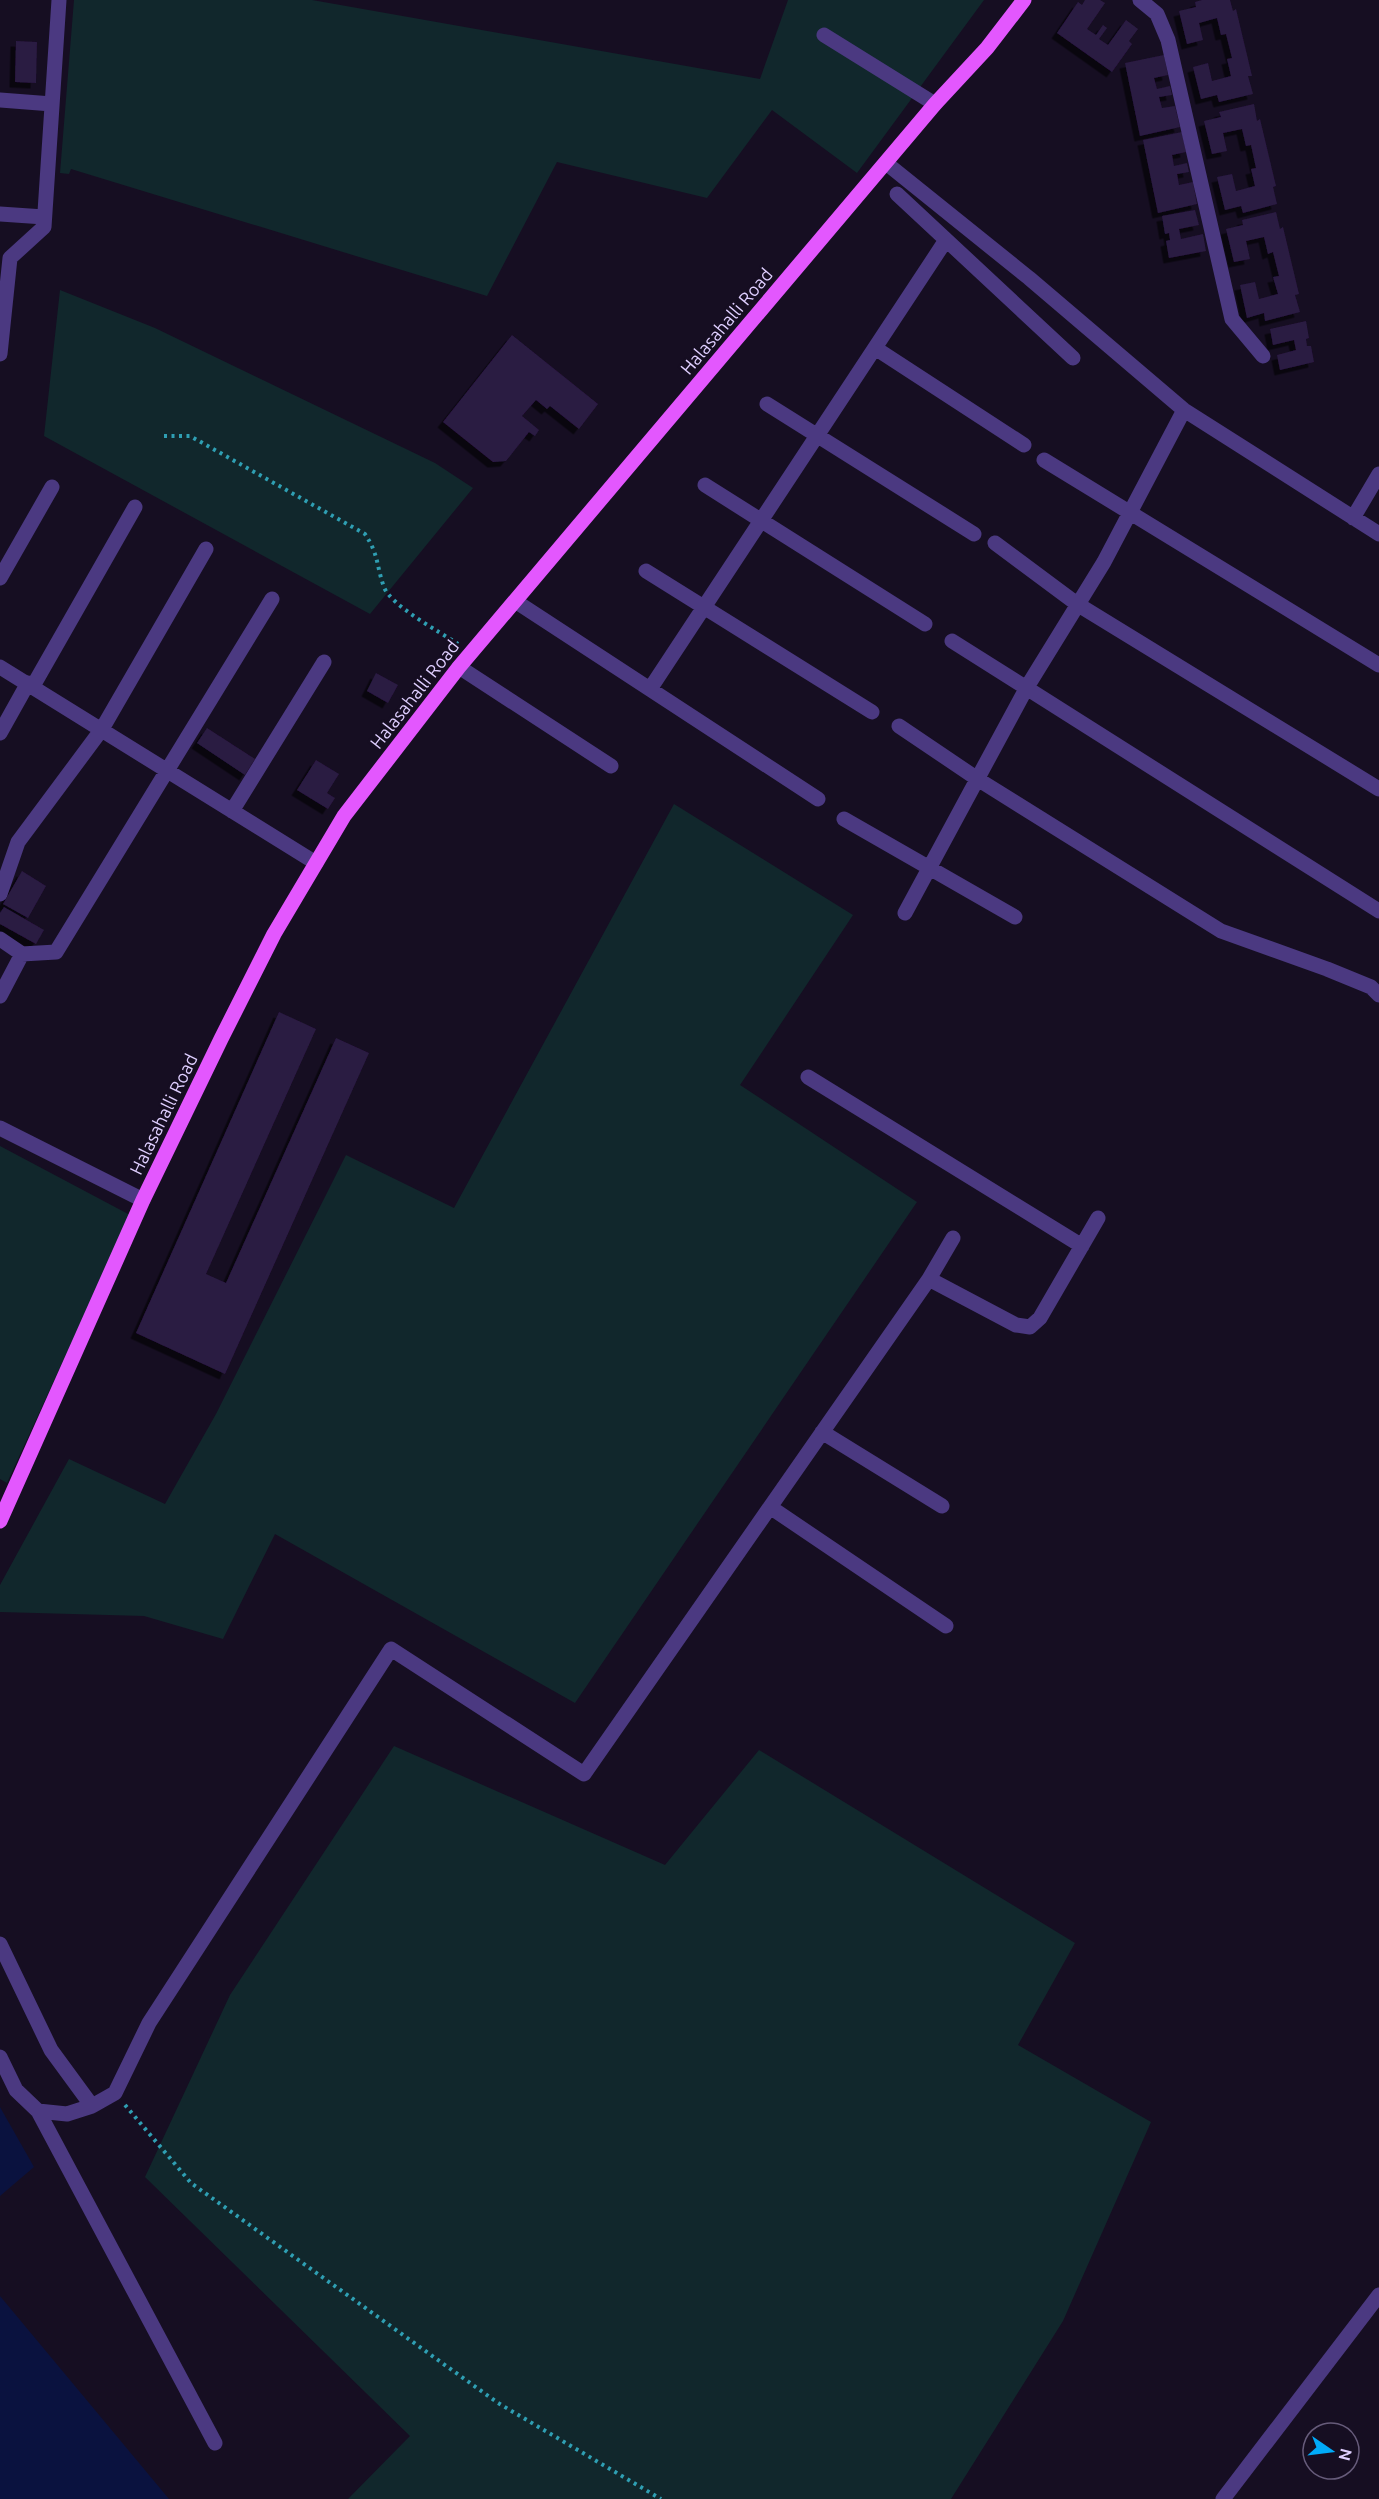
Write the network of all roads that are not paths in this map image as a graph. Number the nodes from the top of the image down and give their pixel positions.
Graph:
1 (59, 0) edge
2 (1024, 0) edge
3 (1140, 0) edge
4 (824, 35) dead end
5 (0, 100) edge
6 (52, 104) junction
7 (935, 104) junction
8 (886, 163) junction
9 (897, 194) dead end
10 (0, 214) edge
11 (44, 217) junction
12 (946, 240) junction
13 (1, 327) edge
14 (875, 348) junction
15 (0, 354) edge
16 (1263, 356) dead end
17 (1073, 358) dead end
18 (767, 404) dead end
19 (1184, 410) junction
20 (817, 436) junction
21 (1024, 445) dead end
22 (1044, 460) dead end
23 (1379, 474) edge
24 (705, 484) dead end
25 (52, 487) dead end
26 (135, 507) dead end
27 (1130, 514) junction
28 (1353, 518) junction
29 (761, 520) junction
30 (974, 534) dead end
31 (1379, 534) edge
32 (994, 543) dead end
33 (206, 549) dead end
34 (646, 571) dead end
35 (0, 578) edge
36 (272, 599) dead end
37 (514, 601) junction
38 (1077, 604) junction
39 (704, 607) junction
40 (925, 624) dead end
41 (952, 640) dead end
42 (324, 662) dead end
43 (1379, 665) edge
44 (0, 667) edge
45 (459, 667) junction
46 (30, 684) junction
47 (1027, 687) junction
48 (650, 689) junction
49 (872, 712) dead end
50 (899, 726) dead end
51 (102, 729) junction
52 (0, 733) edge
53 (611, 766) dead end
54 (168, 771) junction
55 (978, 780) junction
56 (1379, 789) edge
57 (818, 799) dead end
58 (232, 812) junction
59 (844, 819) dead end
60 (316, 863) junction
61 (930, 868) junction
62 (0, 894) edge
63 (1379, 911) edge
64 (905, 913) dead end
65 (1015, 917) dead end
66 (0, 939) edge
67 (22, 954) junction
68 (1379, 995) edge
69 (0, 996) edge
70 (808, 1077) dead end
71 (0, 1128) edge
72 (143, 1200) junction
73 (1098, 1218) dead end
74 (954, 1238) dead end
75 (1082, 1246) junction
76 (929, 1279) junction
77 (822, 1432) junction
78 (942, 1506) dead end
79 (771, 1507) junction
80 (0, 1521) edge
81 (946, 1626) dead end
82 (0, 1944) edge
83 (0, 2057) edge
84 (92, 2106) junction
85 (38, 2111) junction
86 (1379, 2295) edge
87 (215, 2443) dead end
88 (1224, 2499) edge

1 - 6 street
2 - 7 main road, Halasahalli Road
3 - 16 street
4 - 7 street
5 - 6 street
6 - 11 street
7 - 8 main road, Halasahalli Road
8 - 19 street
8 - 37 main road, Halasahalli Road
9 - 12 street
10 - 11 street
11 - 13 street
12 - 14 street
12 - 17 street
13 - 15 street
14 - 20 street
14 - 21 street
18 - 20 street
19 - 27 street
19 - 28 street
20 - 29 street
20 - 30 street
22 - 27 street
23 - 28 street
24 - 29 street
25 - 35 street
26 - 46 street
27 - 38 street
27 - 43 street
28 - 31 street
29 - 39 street
29 - 40 street
32 - 38 street
33 - 51 street
34 - 39 street
36 - 54 street
37 - 45 main road, Halasahalli Road
37 - 48 street
38 - 47 street
38 - 56 street
39 - 48 street
39 - 49 street
41 - 47 street
42 - 58 street
44 - 46 street
45 - 53 street
45 - 60 main road, Halasahalli Road
46 - 51 street
46 - 52 street
47 - 55 street
47 - 63 street
48 - 57 street
50 - 55 street
51 - 54 street
51 - 62 street
54 - 58 street
54 - 67 street
55 - 61 street
55 - 68 street
58 - 60 street
59 - 61 street
60 - 72 main road, Halasahalli Road
61 - 64 street
61 - 65 street
66 - 67 street
67 - 69 street
70 - 75 street
71 - 72 street
72 - 80 main road, Halasahalli Road
73 - 75 street
74 - 76 street
75 - 76 street
76 - 77 street
77 - 78 street
77 - 79 street
79 - 81 street
79 - 84 street
82 - 84 street
83 - 85 street
84 - 85 street
85 - 87 street
86 - 88 street

